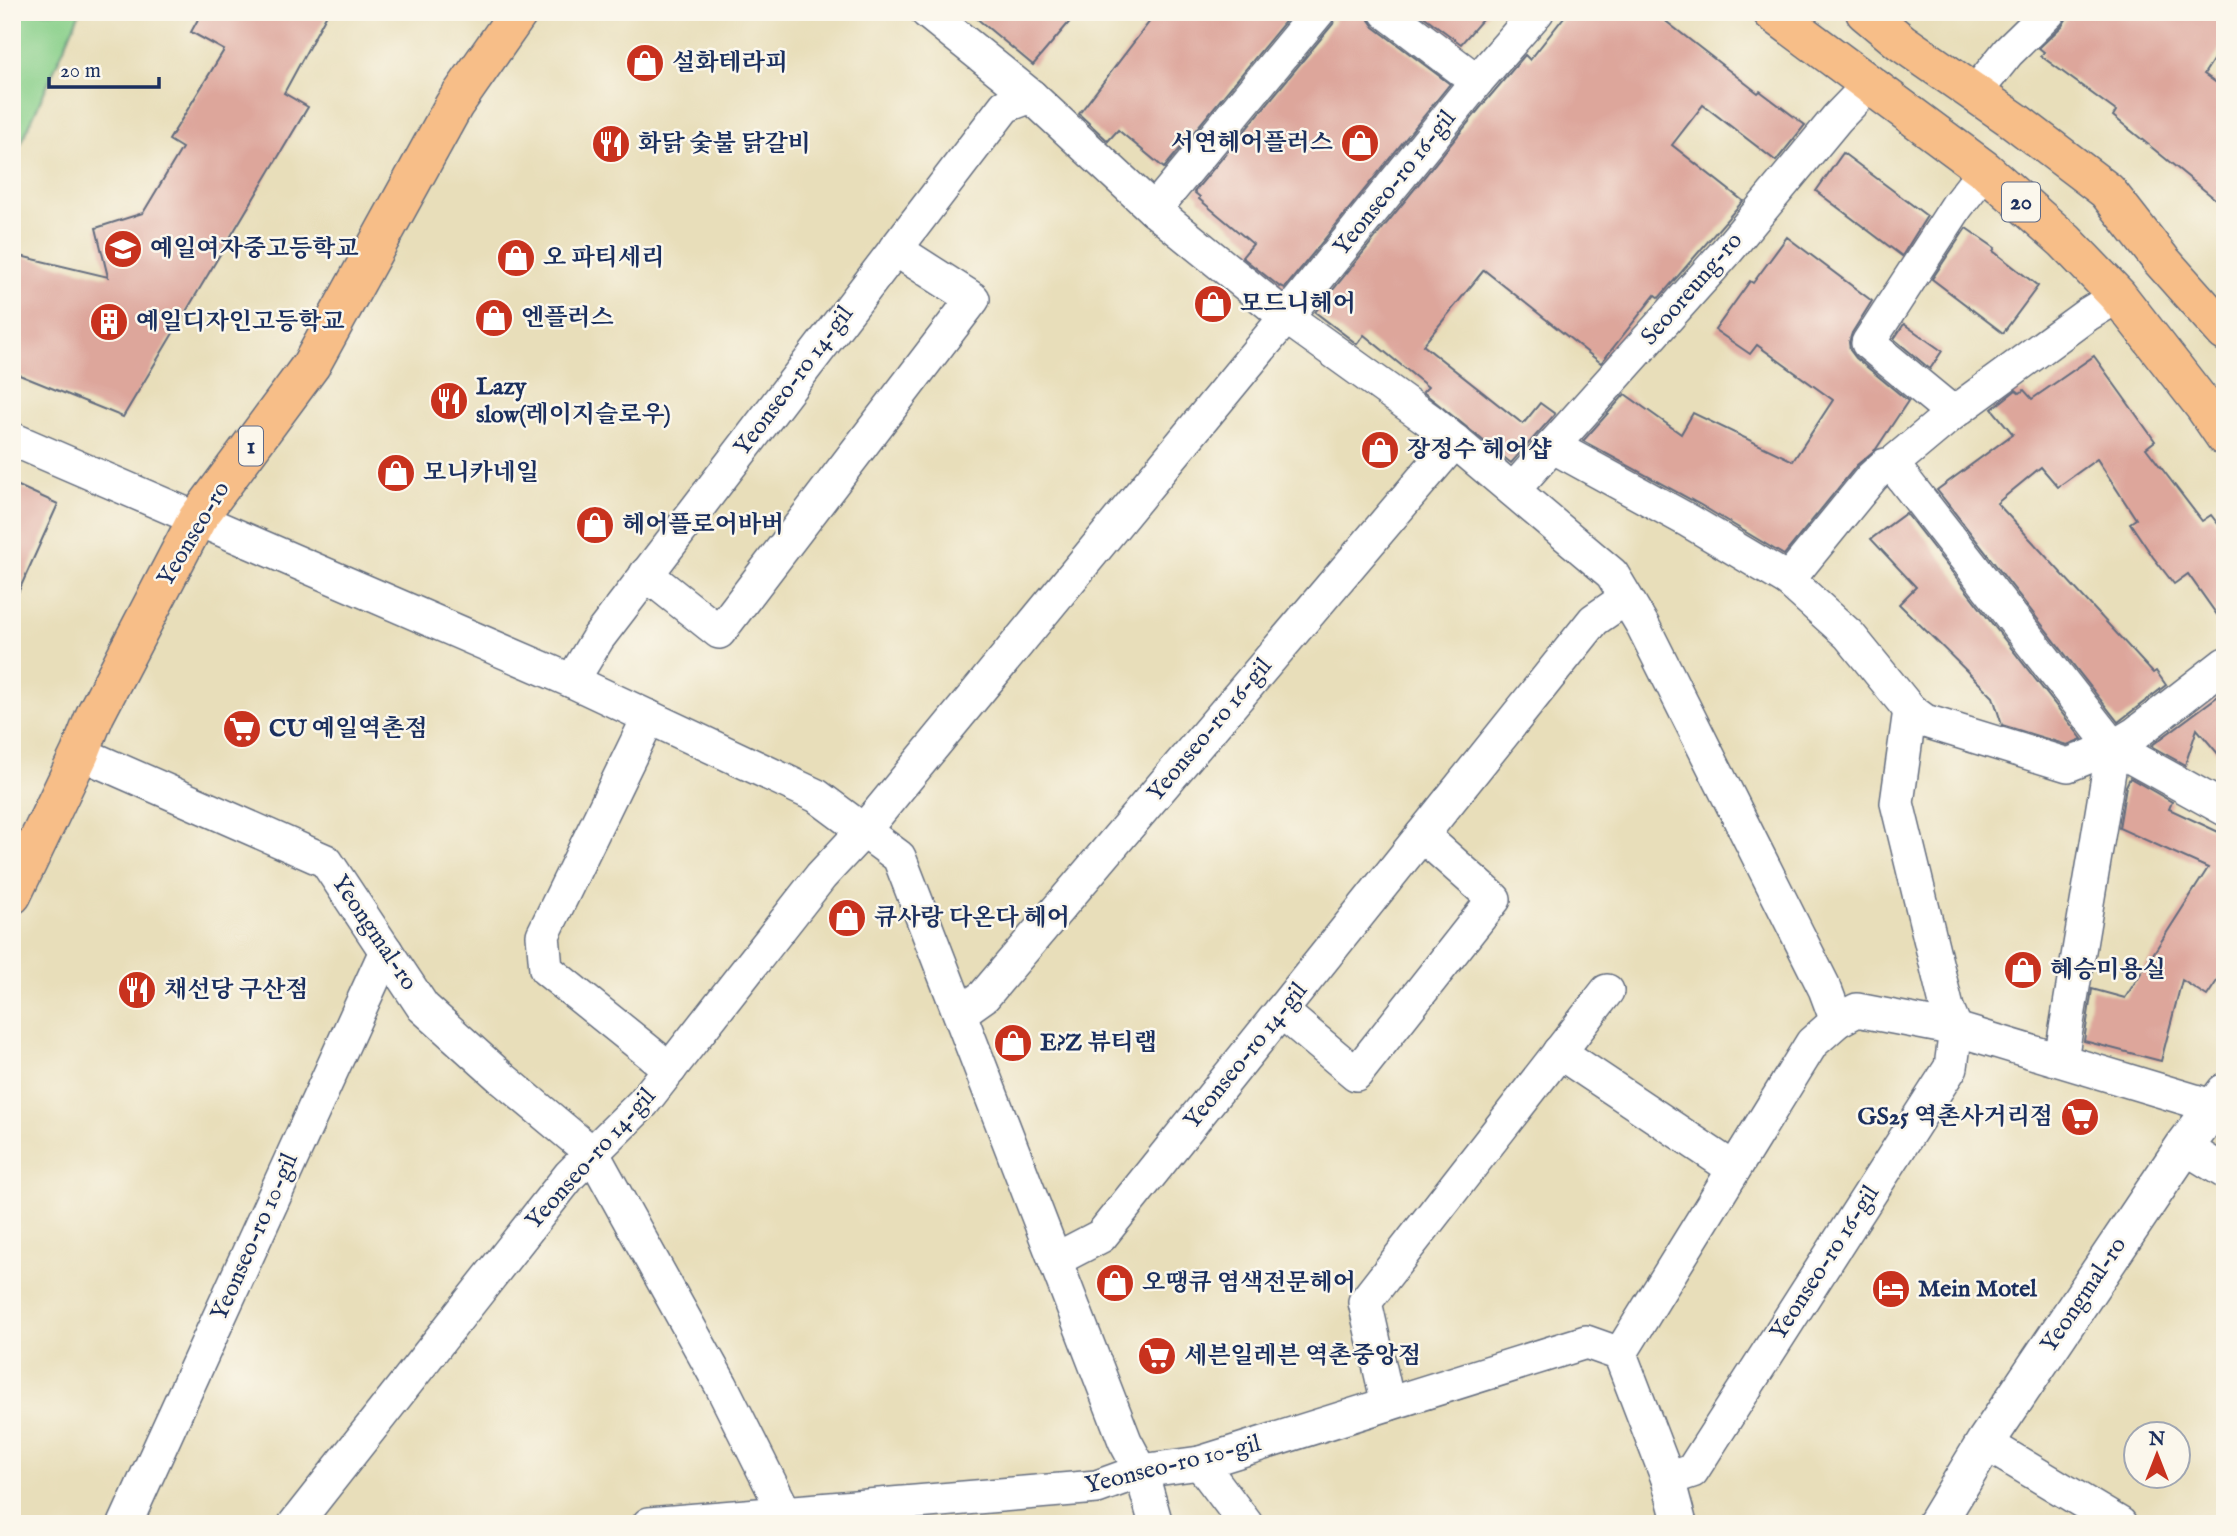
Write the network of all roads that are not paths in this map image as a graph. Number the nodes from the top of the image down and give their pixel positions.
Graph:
1 (519, 12) edge
2 (927, 12) edge
3 (1318, 12) edge
4 (1386, 12) edge
5 (1537, 12) edge
6 (1772, 12) edge
7 (1865, 12) edge
8 (2049, 12) edge
9 (1477, 81) junction
10 (1870, 85) junction
11 (1975, 93) junction
12 (1031, 96) junction
13 (1985, 170) junction
14 (1154, 210) junction
15 (895, 249) junction
16 (2118, 296) junction
17 (1286, 317) junction
18 (2225, 332) edge
19 (1953, 413) junction
20 (2225, 437) edge
21 (12, 439) edge
22 (1455, 442) junction
23 (1552, 446) junction
24 (1873, 470) junction
25 (1513, 490) junction
26 (197, 519) junction
27 (646, 574) junction
28 (1788, 580) junction
29 (1626, 597) junction
30 (2225, 664) edge
31 (572, 681) junction
32 (1910, 710) junction
33 (649, 717) junction
34 (2113, 747) junction
35 (80, 753) junction
36 (2225, 809) edge
37 (864, 830) junction
38 (1422, 835) junction
39 (12, 895) edge
40 (386, 951) junction
41 (1607, 991) dead end
42 (1281, 1012) junction
43 (960, 1013) junction
44 (1838, 1021) junction
45 (1956, 1028) junction
46 (1559, 1052) junction
47 (2061, 1059) junction
48 (670, 1069) junction
49 (2220, 1100) edge
50 (2184, 1147) junction
51 (593, 1154) junction
52 (1734, 1169) junction
53 (2225, 1172) edge
54 (1055, 1260) junction
55 (1620, 1353) junction
56 (1388, 1404) junction
57 (1985, 1443) junction
58 (1200, 1463) junction
59 (1141, 1471) junction
60 (1668, 1479) junction
61 (785, 1511) junction
62 (859, 1515) edge
63 (125, 1524) edge
64 (295, 1524) edge
65 (649, 1524) edge
66 (1156, 1524) edge
67 (1246, 1524) edge
68 (1679, 1524) edge
69 (1936, 1524) edge
70 (2120, 1524) edge

1 - 26 main road, Yeonseo-ro / 1
2 - 12 street
3 - 14 street
4 - 9 street
5 - 9 street, Yeonseo-ro 16-gil
6 - 10 main road, 20
7 - 11 main road, 20
8 - 11 street
9 - 17 street, Yeonseo-ro 16-gil
10 - 13 main road, 20
10 - 23 street, Seooreung-ro
11 - 18 main road, 20
12 - 14 street
12 - 15 street, Yeonseo-ro 14-gil
13 - 16 main road, 20
13 - 19 street
14 - 17 street
15 - 27 street, Yeonseo-ro 14-gil
15 - 27 street
16 - 19 street
16 - 20 main road, 20
17 - 22 street
17 - 37 street, Yeonseo-ro 16-gil
19 - 24 street
21 - 26 street
22 - 25 street
22 - 43 street, Yeonseo-ro 16-gil
23 - 25 street, Seooreung-ro
23 - 28 street
24 - 28 street
24 - 34 street
25 - 29 street
26 - 31 street
26 - 35 main road, Yeonseo-ro / 1
27 - 31 street, Yeonseo-ro 14-gil
28 - 32 street
29 - 38 street, Yeonseo-ro 14-gil
29 - 44 street
30 - 34 street
31 - 33 street
32 - 34 street
32 - 45 street, Yeonseo-ro 16-gil
33 - 37 street
33 - 48 street
34 - 36 street
34 - 47 street
35 - 39 main road, Yeonseo-ro / 1
35 - 40 street, Yeongmal-ro
37 - 43 street
37 - 48 street, Yeonseo-ro 14-gil
38 - 42 street, Yeonseo-ro 14-gil
38 - 42 street
40 - 51 street, Yeongmal-ro
40 - 63 street, Yeonseo-ro 10-gil
41 - 46 street
42 - 54 street, Yeonseo-ro 14-gil
43 - 54 street
44 - 45 street
44 - 52 street
45 - 47 street
45 - 60 street, Yeonseo-ro 16-gil
46 - 52 street
46 - 56 street
47 - 49 street
48 - 51 street, Yeonseo-ro 14-gil
49 - 50 street, Yeongmal-ro
50 - 53 street
50 - 57 street, Yeongmal-ro
51 - 61 street
51 - 64 street, Yeonseo-ro 14-gil
52 - 55 street
54 - 59 street
55 - 56 street, Yeonseo-ro 10-gil
55 - 60 street
56 - 58 street, Yeonseo-ro 10-gil
57 - 69 street, Yeongmal-ro
57 - 70 street
58 - 59 street, Yeonseo-ro 10-gil
58 - 67 street
59 - 62 street, Yeonseo-ro 10-gil
59 - 66 street
60 - 68 street
61 - 62 street, Yeonseo-ro 10-gil
61 - 65 street, Yeonseo-ro 10-gil

